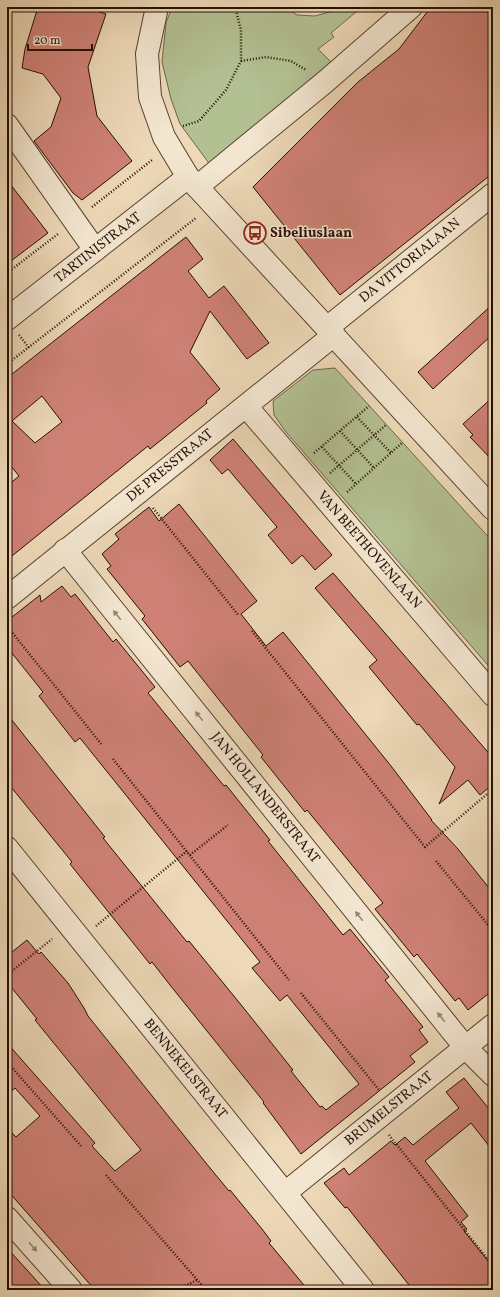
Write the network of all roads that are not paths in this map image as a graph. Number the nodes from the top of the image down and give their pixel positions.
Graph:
1 (157, 7) edge
2 (411, 7) edge
3 (7, 125) edge
4 (193, 182) junction
5 (493, 194) edge
6 (95, 250) junction
7 (7, 319) edge
8 (330, 332) junction
9 (246, 406) junction
10 (493, 509) edge
11 (65, 550) junction
12 (7, 598) edge
13 (493, 694) edge
14 (9, 854) edge
15 (493, 1025) edge
16 (465, 1047) junction
17 (493, 1075) edge
18 (285, 1193) junction
19 (7, 1218) edge
20 (71, 1290) edge
21 (363, 1290) edge

1 - 4 street
2 - 4 street
3 - 6 street
4 - 6 street, TARTINISTRAAT
4 - 8 street
5 - 8 street, DA VITTORIALAAN
6 - 7 street, TARTINISTRAAT
8 - 9 street, DE PRESSTRAAT
8 - 10 street
9 - 11 street, DE PRESSTRAAT
9 - 13 street, VAN BEETHOVENLAAN
11 - 12 street, DE PRESSTRAAT
16 -> 11 street, JAN HOLLANDERSTRAAT
14 - 18 street, BENNEKELSTRAAT
15 - 16 street, BRUMELSTRAAT
16 - 17 street, JAN HOLLANDERSTRAAT
16 - 18 street, BRUMELSTRAAT
18 - 21 street, BENNEKELSTRAAT
19 -> 20 street

